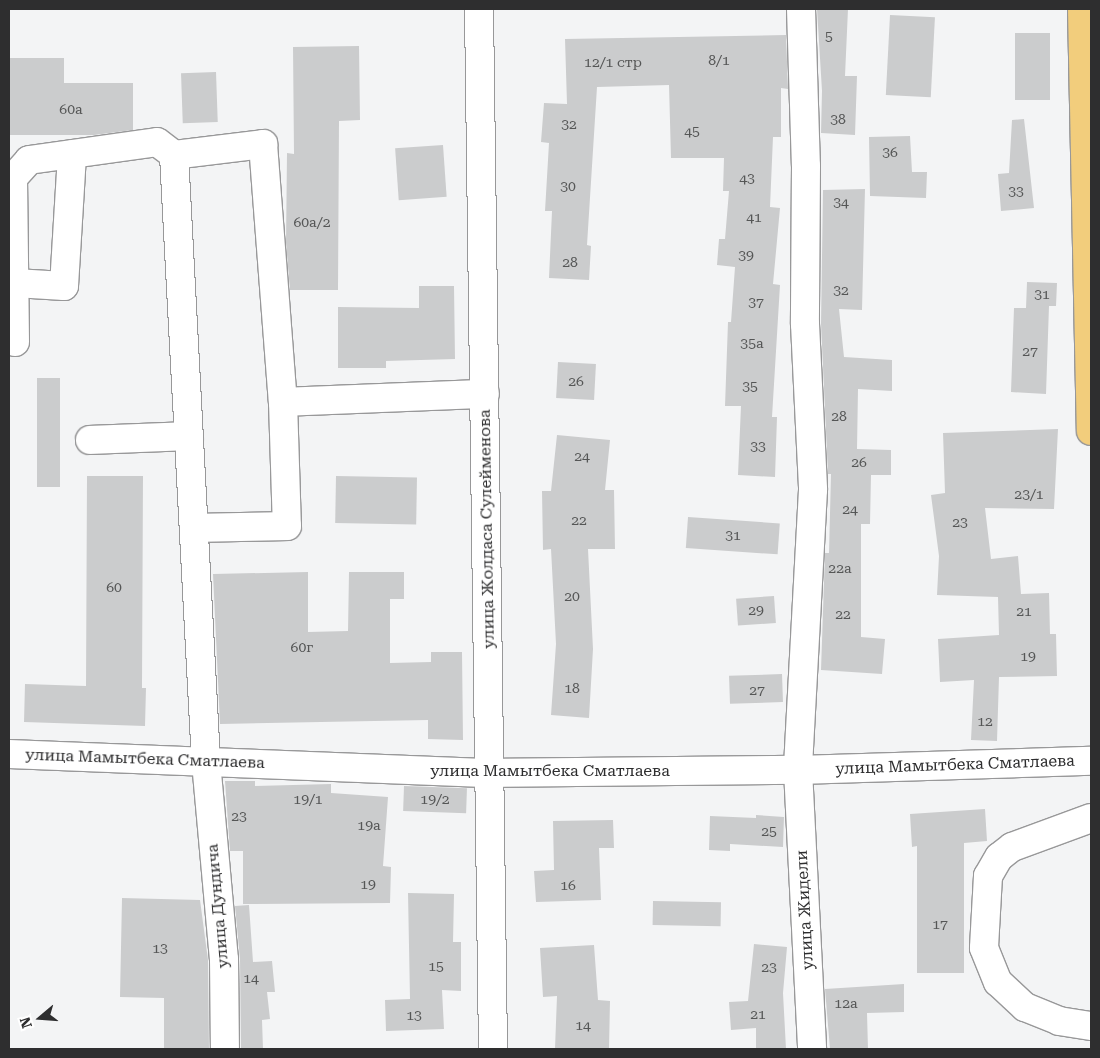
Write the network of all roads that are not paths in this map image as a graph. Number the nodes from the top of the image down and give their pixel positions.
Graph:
1 (479, 9) edge
2 (801, 9) edge
3 (1082, 9) edge
4 (72, 154) junction
5 (174, 155) junction
6 (15, 283) junction
7 (15, 342) dead end
8 (485, 394) junction
9 (283, 402) junction
10 (1091, 431) edge
11 (189, 436) junction
12 (90, 440) dead end
13 (194, 528) junction
14 (9, 754) edge
15 (1091, 761) edge
16 (206, 762) junction
17 (798, 770) junction
18 (492, 773) junction
19 (1091, 818) edge
20 (1091, 1026) edge
21 (225, 1049) edge
22 (493, 1049) edge
23 (812, 1049) edge

1 - 8 street, улица Жолдаса Сулейменова
2 - 17 street, улица Жидели
3 - 10 main road
4 - 5 street
4 - 6 street
4 - 6 street
5 - 9 street
5 - 11 street, улица Дундича
6 - 7 street
8 - 9 street
8 - 18 street, улица Жолдаса Сулейменова
9 - 13 street
11 - 12 street
11 - 13 street, улица Дундича
13 - 16 street, улица Дундича
14 - 16 street, улица Мамытбека Сматлаева
15 - 17 street, улица Мамытбека Сматлаева
16 - 18 street, улица Мамытбека Сматлаева
16 - 21 street, улица Дундича
17 - 18 street, улица Мамытбека Сматлаева
17 - 23 street, улица Жидели
18 - 22 street, улица Жолдаса Сулейменова
19 - 20 street

